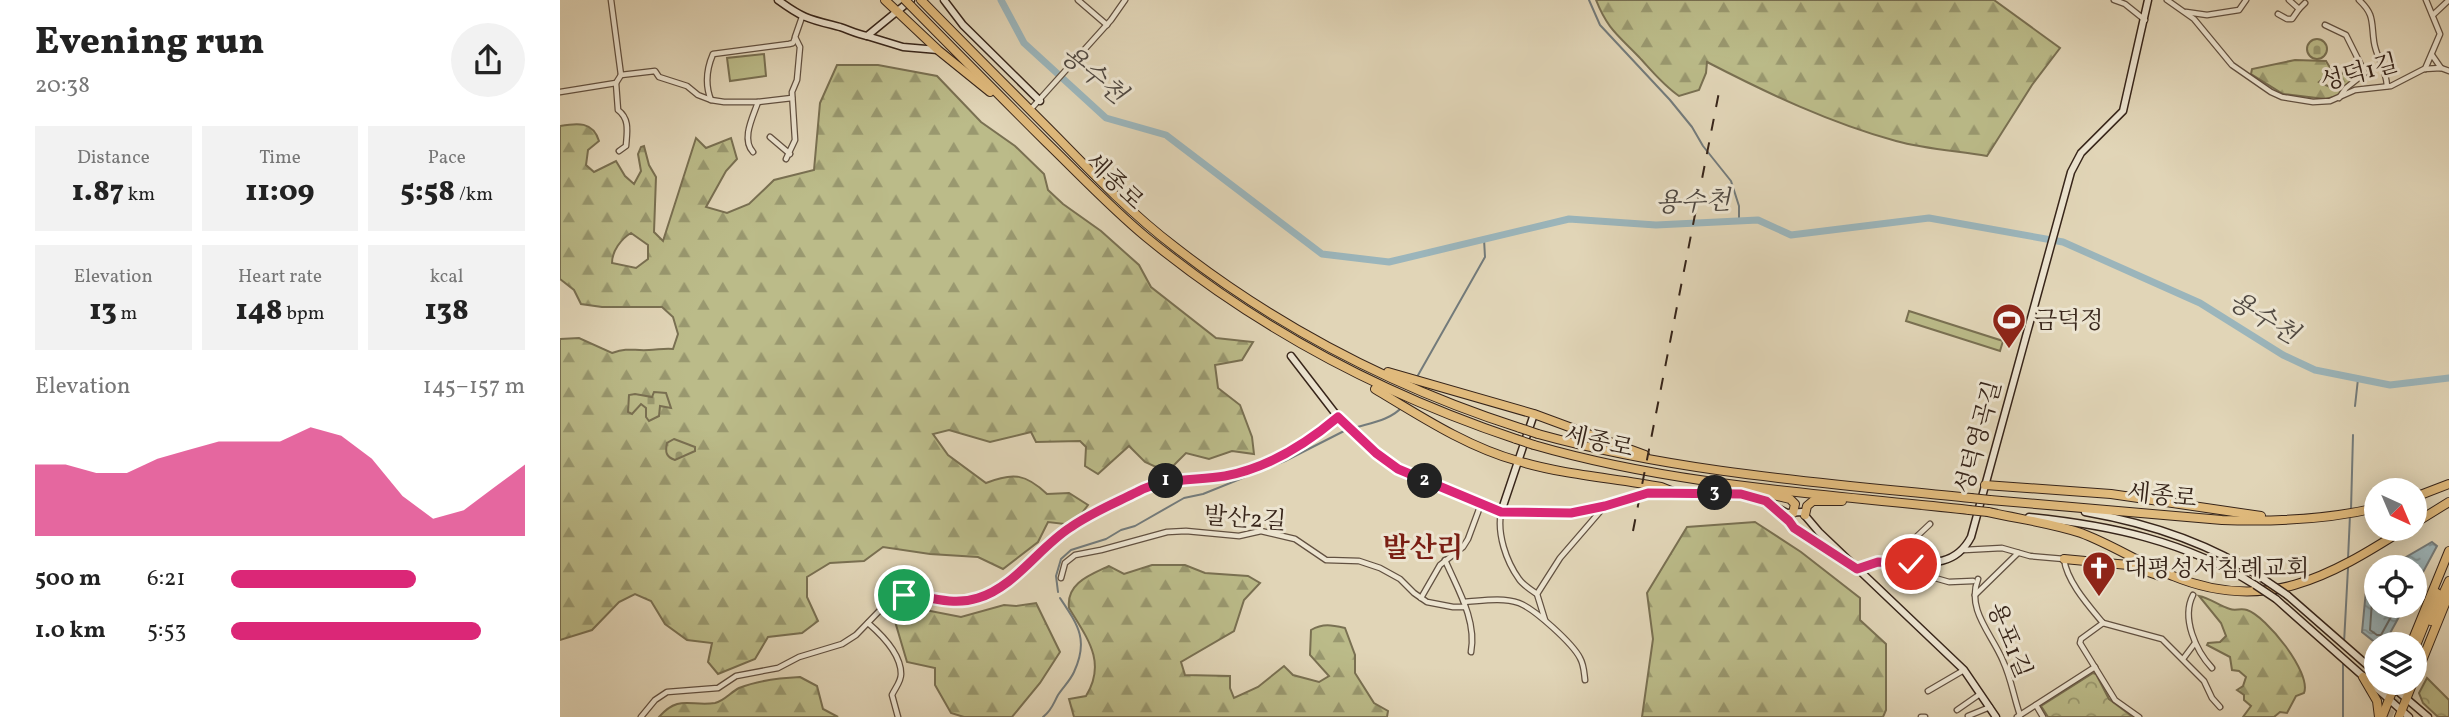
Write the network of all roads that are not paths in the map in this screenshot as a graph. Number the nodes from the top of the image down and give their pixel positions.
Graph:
1 (611, 0) edge
2 (778, 0) edge
3 (885, 0) edge
4 (922, 0) edge
5 (944, 0) edge
6 (1078, 0) edge
7 (1125, 0) edge
8 (2114, 0) edge
9 (2148, 0) edge
10 (2166, 0) edge
11 (2246, 0) edge
12 (2289, 0) edge
13 (2359, 0) edge
14 (2426, 0) edge
15 (2449, 0) edge
16 (909, 2) edge
17 (2305, 3) dead end
18 (2300, 9) junction
19 (2185, 12) junction
20 (897, 13) junction
21 (2277, 14) dead end
22 (2434, 14) junction
23 (802, 17) junction
24 (2146, 20) junction
25 (1107, 25) junction
26 (2325, 25) dead end
27 (867, 36) junction
28 (795, 37) junction
29 (938, 50) junction
30 (2432, 55) junction
31 (2441, 68) junction
32 (2424, 69) junction
33 (2449, 71) edge
34 (621, 75) junction
35 (616, 83) junction
36 (2388, 86) junction
37 (560, 92) edge
38 (792, 98) junction
39 (2339, 99) junction
40 (711, 100) junction
41 (1040, 101) junction
42 (758, 102) junction
43 (1030, 110) junction
44 (1030, 126) junction
45 (770, 137) dead end
46 (619, 151) dead end
47 (753, 152) dead end
48 (790, 154) junction
49 (786, 159) dead end
50 (1291, 356) dead end
51 (1400, 379) junction
52 (1393, 396) junction
53 (1534, 414) junction
54 (1338, 417) junction
55 (1519, 461) junction
56 (1667, 463) junction
57 (1717, 481) junction
58 (2449, 484) edge
59 (1985, 485) junction
60 (2427, 492) edge
61 (1675, 493) junction
62 (1900, 502) junction
63 (2019, 502) junction
64 (2449, 502) edge
65 (1481, 504) junction
66 (1605, 506) junction
67 (2364, 511) edge
68 (1501, 512) junction
69 (1999, 514) junction
70 (1792, 516) junction
71 (1806, 516) junction
72 (2427, 516) edge
73 (2320, 518) junction
74 (1930, 524) dead end
75 (1797, 529) junction
76 (2385, 541) edge
77 (1964, 550) junction
78 (2449, 551) edge
79 (2018, 552) junction
80 (2064, 559) junction
81 (1445, 560) junction
82 (2449, 561) edge
83 (1886, 562) junction
84 (1914, 564) junction
85 (1856, 567) junction
86 (1061, 578) dead end
87 (2449, 581) edge
88 (2204, 586) junction
89 (1537, 594) junction
90 (2449, 594) edge
91 (1975, 595) junction
92 (2193, 595) dead end
93 (1421, 598) junction
94 (1464, 604) junction
95 (868, 623) junction
96 (2103, 623) junction
97 (1548, 624) junction
98 (2416, 632) edge
99 (2426, 632) edge
100 (2427, 633) edge
101 (2427, 637) edge
102 (2195, 642) junction
103 (1471, 652) dead end
104 (2183, 659) junction
105 (2364, 661) edge
106 (2095, 667) junction
107 (2212, 668) dead end
108 (1964, 670) junction
109 (2363, 677) junction
110 (1585, 680) dead end
111 (1928, 691) dead end
112 (1981, 693) junction
113 (2390, 695) edge
114 (2403, 695) edge
115 (2407, 695) edge
116 (2406, 698) junction
117 (2389, 700) junction
118 (2036, 705) junction
119 (1990, 707) junction
120 (2220, 707) dead end
121 (1957, 710) dead end
122 (2400, 713) edge
123 (1968, 716) edge
124 (2019, 716) edge
125 (641, 717) edge
126 (898, 717) edge
127 (1996, 717) edge
128 (2043, 717) edge
129 (2139, 717) edge
130 (2380, 717) edge
131 (2409, 717) edge
132 (2428, 717) edge

1 - 34 street
2 - 23 street
3 - 20 highway
4 - 43 highway, 세종로
5 - 41 street
6 - 25 street
7 - 25 street
8 - 24 street
9 - 24 street
10 - 19 street, 성덕1길
11 - 19 street
12 - 18 street
13 - 36 street
14 - 22 street
15 - 22 street
16 - 20 street
16 - 44 highway, 세종로
17 - 18 street
18 - 21 street
19 - 39 street, 성덕1길
20 - 27 street
20 - 29 highway
22 - 30 street
23 - 27 street
23 - 28 street
24 - 59 street, 성덕영곡길
25 - 41 street
26 - 39 street
27 - 29 street
28 - 38 street
28 - 40 street
29 - 44 highway
30 - 31 street
30 - 32 street
31 - 32 street, 성덕1길
31 - 33 street, 성덕1길
32 - 36 street, 성덕1길
34 - 35 street
34 - 40 street
35 - 37 street
35 - 46 street
36 - 39 street, 성덕1길
38 - 42 street
38 - 48 street
40 - 42 street
41 - 43 street
42 - 47 street
43 - 51 highway, 세종로
44 - 52 highway, 세종로
45 - 48 street
48 - 49 street
50 - 54 street
51 - 53 highway
51 - 56 highway, 세종로, bridge
52 - 55 highway
52 - 57 highway, 세종로, bridge
53 - 55 street
53 - 56 highway
54 - 65 street
54 - 95 street
55 - 61 highway
55 - 68 street
56 - 63 highway, 세종로, bridge
57 - 62 highway, 세종로
57 - 70 highway
58 - 60 highway
59 - 73 highway
59 - 77 street, 성덕영곡길
61 - 66 street
61 - 70 street
62 - 69 highway, 세종로, bridge
62 - 71 highway
63 - 73 highway, 세종로
63 - 105 street, bridge
64 - 72 highway
65 - 68 street
65 - 81 street
66 - 68 street
66 - 89 street
67 - 73 highway, 세종로
68 - 89 street
69 - 88 highway, 세종로
69 - 109 street, bridge
70 - 71 street
70 - 75 street
71 - 75 street
71 - 85 street
74 - 83 street
75 - 85 street
76 - 88 highway, 세종로
77 - 79 street
77 - 84 street
78 - 98 highway
79 - 80 street
79 - 91 street, 용포1길
80 - 88 highway
80 - 96 street
81 - 93 street
81 - 94 street
82 - 99 highway
83 - 84 street
83 - 85 street
84 - 91 street
85 - 108 street
86 - 93 street, 발산2길
87 - 100 highway
89 - 97 street, 발산2길
90 - 101 highway
91 - 124 street, 용포1길
92 - 102 street
93 - 94 street, 발산2길
94 - 97 street, 발산2길
94 - 103 street
95 - 125 street
95 - 126 street
96 - 104 street
96 - 106 street
97 - 110 street, 발산2길
102 - 104 street
102 - 107 street
104 - 120 street
106 - 118 street
106 - 129 street
108 - 111 street
108 - 112 street
109 - 117 street
109 - 130 highway
112 - 119 street
112 - 121 street
113 - 117 highway
114 - 116 street
115 - 116 highway
116 - 122 highway
116 - 132 street
117 - 122 street
117 - 130 highway
118 - 124 street
118 - 128 street
119 - 123 street
119 - 127 street
122 - 131 street

